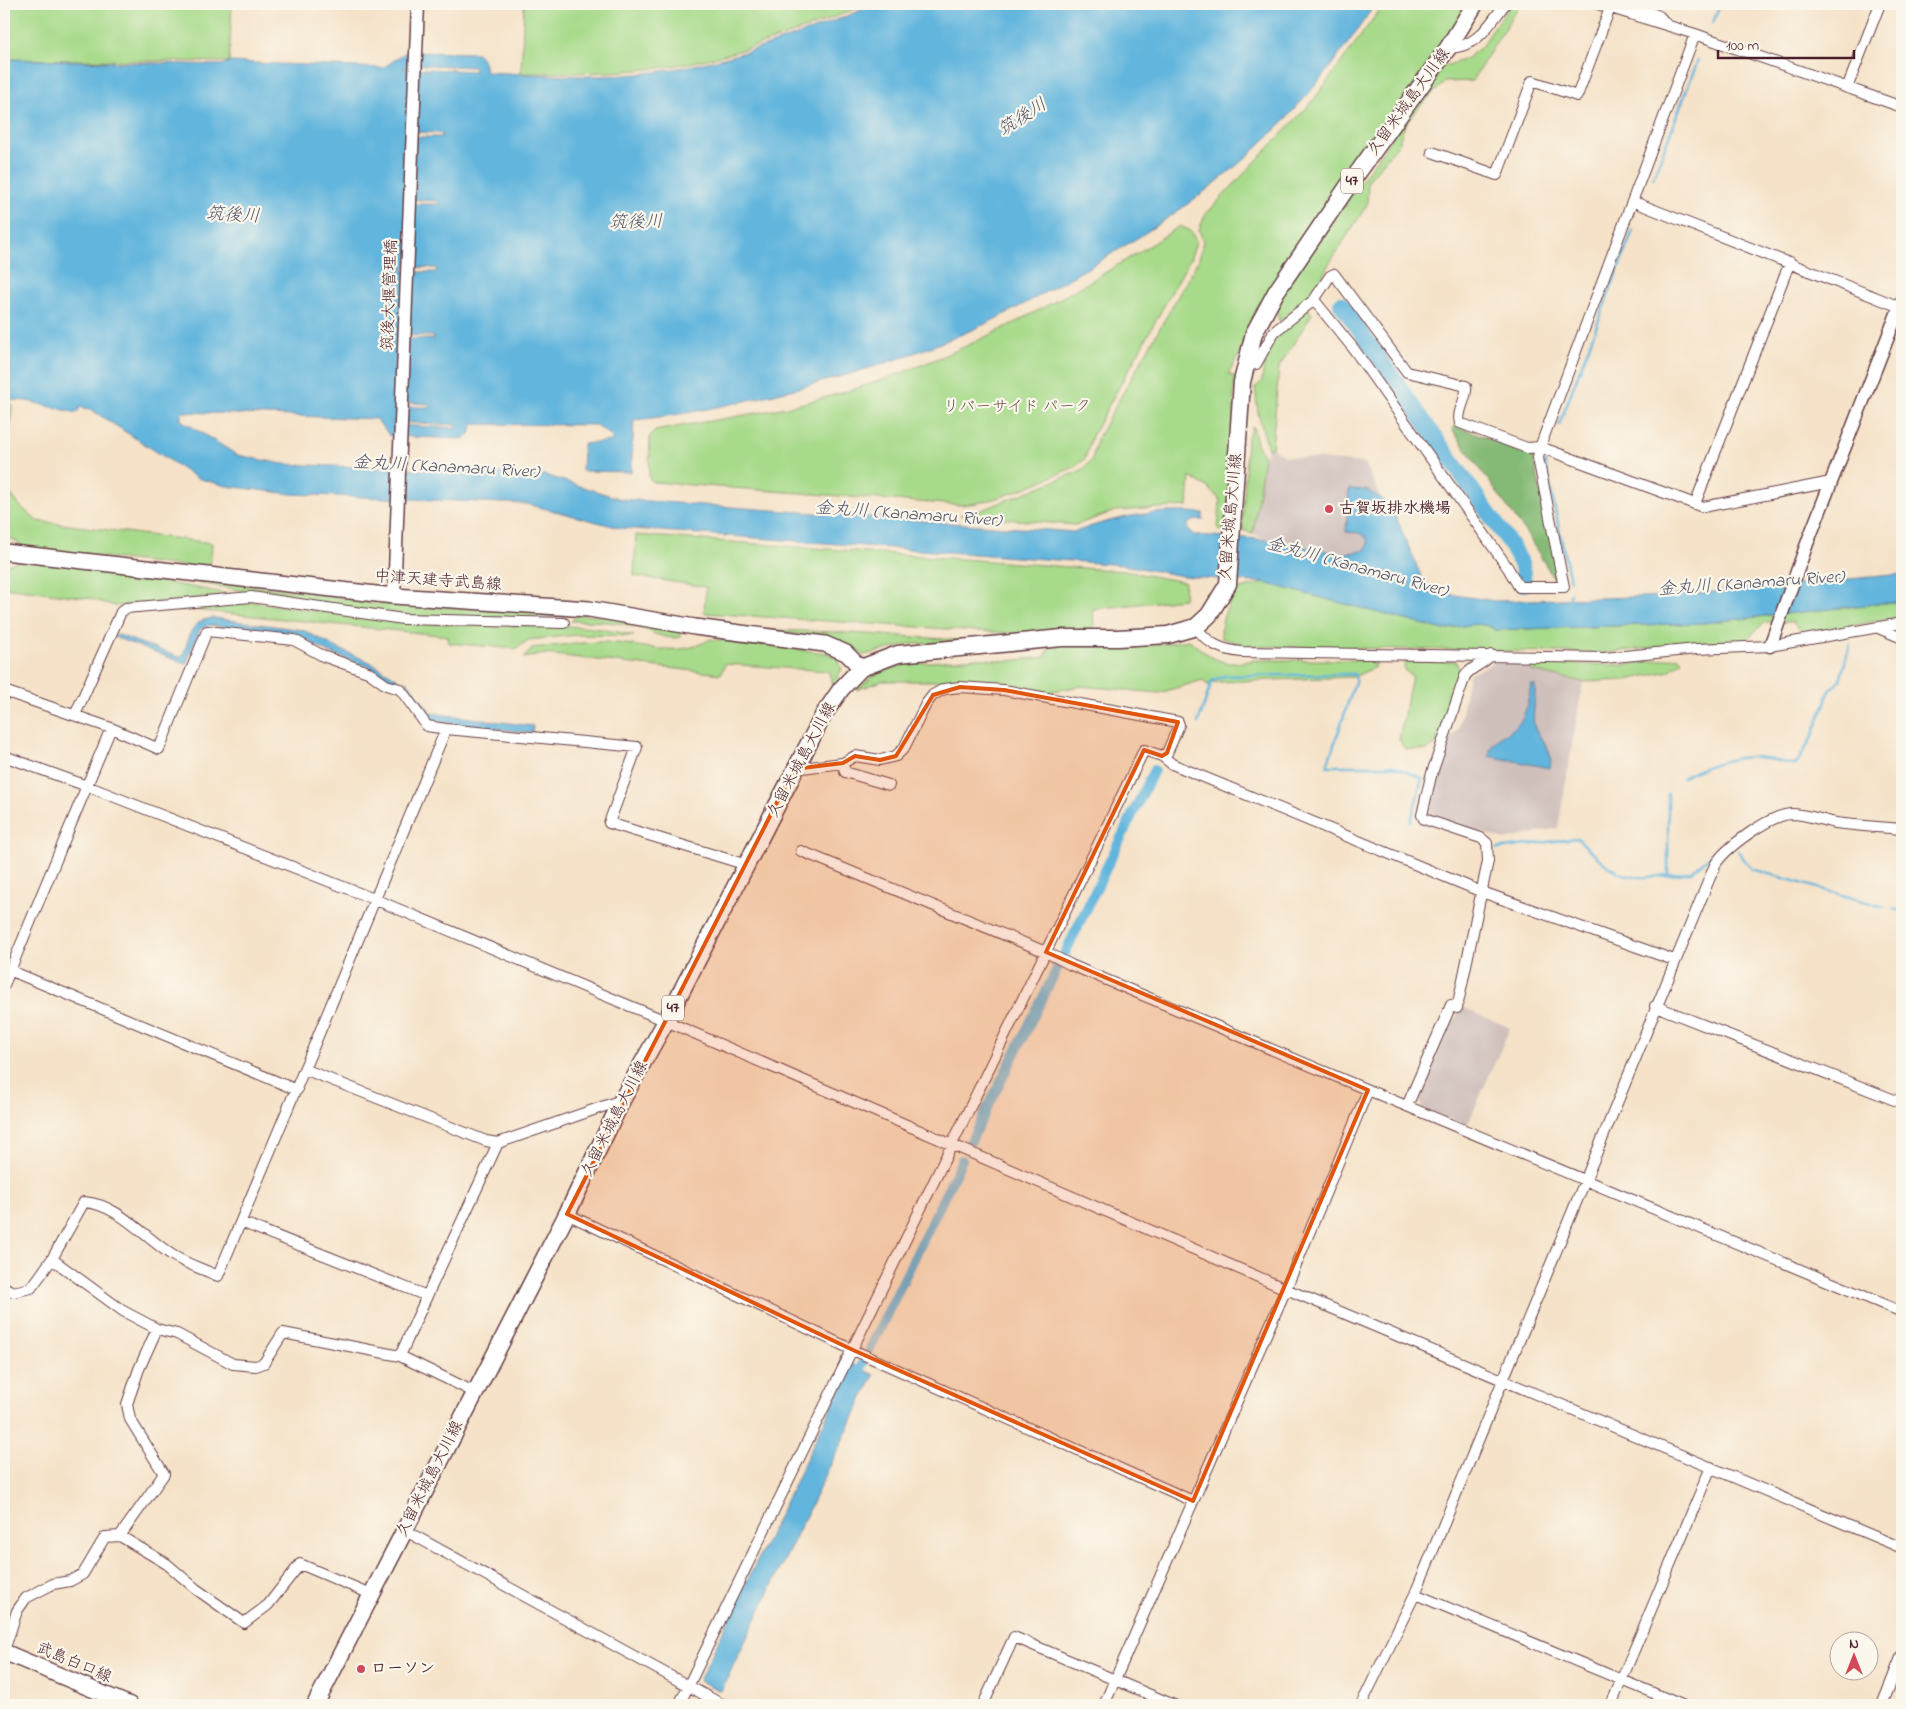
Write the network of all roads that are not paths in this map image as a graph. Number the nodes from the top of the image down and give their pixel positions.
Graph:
1 (418, 4) edge
2 (1475, 4) edge
3 (1505, 4) edge
4 (1598, 4) edge
5 (1628, 4) edge
6 (1880, 4) edge
7 (1610, 8) junction
8 (1667, 25) junction
9 (1695, 34) junction
10 (1448, 48) junction
11 (1847, 88) junction
12 (1902, 107) edge
13 (1432, 152) dead end
14 (1634, 202) junction
15 (1790, 262) junction
16 (1314, 300) junction
17 (1901, 304) edge
18 (1244, 366) junction
19 (1540, 447) junction
20 (1831, 482) junction
21 (1695, 504) junction
22 (4, 552) edge
23 (394, 591) junction
24 (564, 623) dead end
25 (1902, 623) edge
26 (1196, 627) junction
27 (1878, 628) junction
28 (1902, 638) edge
29 (1770, 646) junction
30 (1491, 656) junction
31 (861, 668) junction
32 (4, 691) edge
33 (75, 715) junction
34 (111, 728) junction
35 (446, 729) junction
36 (4, 756) edge
37 (1162, 756) junction
38 (842, 763) junction
39 (794, 770) junction
40 (889, 785) dead end
41 (87, 786) junction
42 (1902, 829) edge
43 (802, 851) dead end
44 (747, 865) junction
45 (1482, 892) junction
46 (374, 899) junction
47 (1046, 952) junction
48 (1674, 960) junction
49 (7, 969) edge
50 (4, 985) edge
51 (1655, 1006) junction
52 (666, 1021) junction
53 (304, 1069) junction
54 (296, 1090) junction
55 (1368, 1090) junction
56 (622, 1100) junction
57 (1902, 1103) edge
58 (1407, 1106) junction
59 (498, 1143) junction
60 (953, 1146) junction
61 (1585, 1179) junction
62 (567, 1214) junction
63 (242, 1222) junction
64 (52, 1259) junction
65 (4, 1287) edge
66 (1286, 1289) junction
67 (427, 1296) junction
68 (1902, 1312) edge
69 (157, 1329) junction
70 (853, 1350) junction
71 (400, 1356) junction
72 (1502, 1379) junction
73 (474, 1392) junction
74 (1710, 1466) junction
75 (1193, 1501) junction
76 (404, 1530) junction
77 (120, 1536) junction
78 (1902, 1548) edge
79 (1415, 1594) junction
80 (373, 1595) junction
81 (4, 1652) edge
82 (1902, 1655) edge
83 (1114, 1680) junction
84 (1621, 1681) junction
85 (689, 1686) junction
86 (130, 1705) edge
87 (315, 1705) edge
88 (679, 1705) edge
89 (723, 1705) edge
90 (983, 1705) edge
91 (1104, 1705) edge
92 (1174, 1705) edge
93 (1361, 1705) edge
94 (1611, 1705) edge
95 (1682, 1705) edge
96 (1882, 1705) edge

1 - 23 street, 筑後大堰管理橋
2 - 10 main road, 久留米城島大川線 / 47
3 - 10 street
4 - 7 street
5 - 8 street
6 - 11 street
7 - 8 street
7 - 13 street
8 - 9 street
9 - 11 street
9 - 14 street
10 - 18 main road, 久留米城島大川線 / 47
11 - 12 street
14 - 15 street
14 - 19 street
15 - 17 street
15 - 21 street
16 - 18 street
16 - 19 street
16 - 19 street
17 - 20 street
18 - 26 main road, 久留米城島大川線 / 47
19 - 21 street
20 - 21 street
20 - 29 street
22 - 23 main road, 中津天建寺武島線
23 - 31 main road, 中津天建寺武島線
24 - 33 street
25 - 27 street
26 - 30 street
26 - 31 main road, 久留米城島大川線 / 47
27 - 28 street
27 - 29 street
29 - 30 street
30 - 45 street
31 - 39 main road, 久留米城島大川線 / 47
32 - 33 street
33 - 34 street
34 - 35 street
34 - 41 street
35 - 44 street
35 - 46 street
36 - 41 street
37 - 38 street
37 - 45 street
37 - 47 street
38 - 39 street
38 - 40 street
39 - 44 main road, 久留米城島大川線 / 47
41 - 46 street
41 - 49 street
42 - 48 street
43 - 47 street
44 - 52 main road, 久留米城島大川線 / 47
45 - 48 street
45 - 58 street
46 - 52 street
46 - 53 street
47 - 55 street
47 - 60 street
48 - 51 street
49 - 50 street
49 - 54 street
51 - 57 street
51 - 61 street
52 - 56 main road, 久留米城島大川線 / 47
52 - 60 street
53 - 54 street
53 - 59 street
54 - 63 street
55 - 58 street
55 - 66 street
56 - 59 street
56 - 62 main road, 久留米城島大川線 / 47
58 - 61 street
59 - 67 street
60 - 66 street
60 - 70 street
61 - 68 street
61 - 72 street
62 - 70 street
62 - 73 main road, 久留米城島大川線 / 47
63 - 64 street
63 - 67 street
64 - 65 street
64 - 69 street
66 - 72 street
66 - 75 street
67 - 71 street
69 - 71 street
69 - 77 street
70 - 75 street
70 - 85 street
71 - 73 street
72 - 74 street
72 - 79 street
73 - 76 main road, 久留米城島大川線 / 47
74 - 78 street
74 - 84 street
75 - 83 street
76 - 80 main road, 久留米城島大川線 / 47
76 - 85 street
77 - 80 street
77 - 81 street
79 - 84 street
79 - 93 street
80 - 87 main road, 久留米城島大川線 / 47
81 - 86 main road, 武島白口線
82 - 96 street
83 - 90 street
83 - 91 street
83 - 92 street
84 - 94 street
84 - 95 street
85 - 88 street
85 - 89 street

